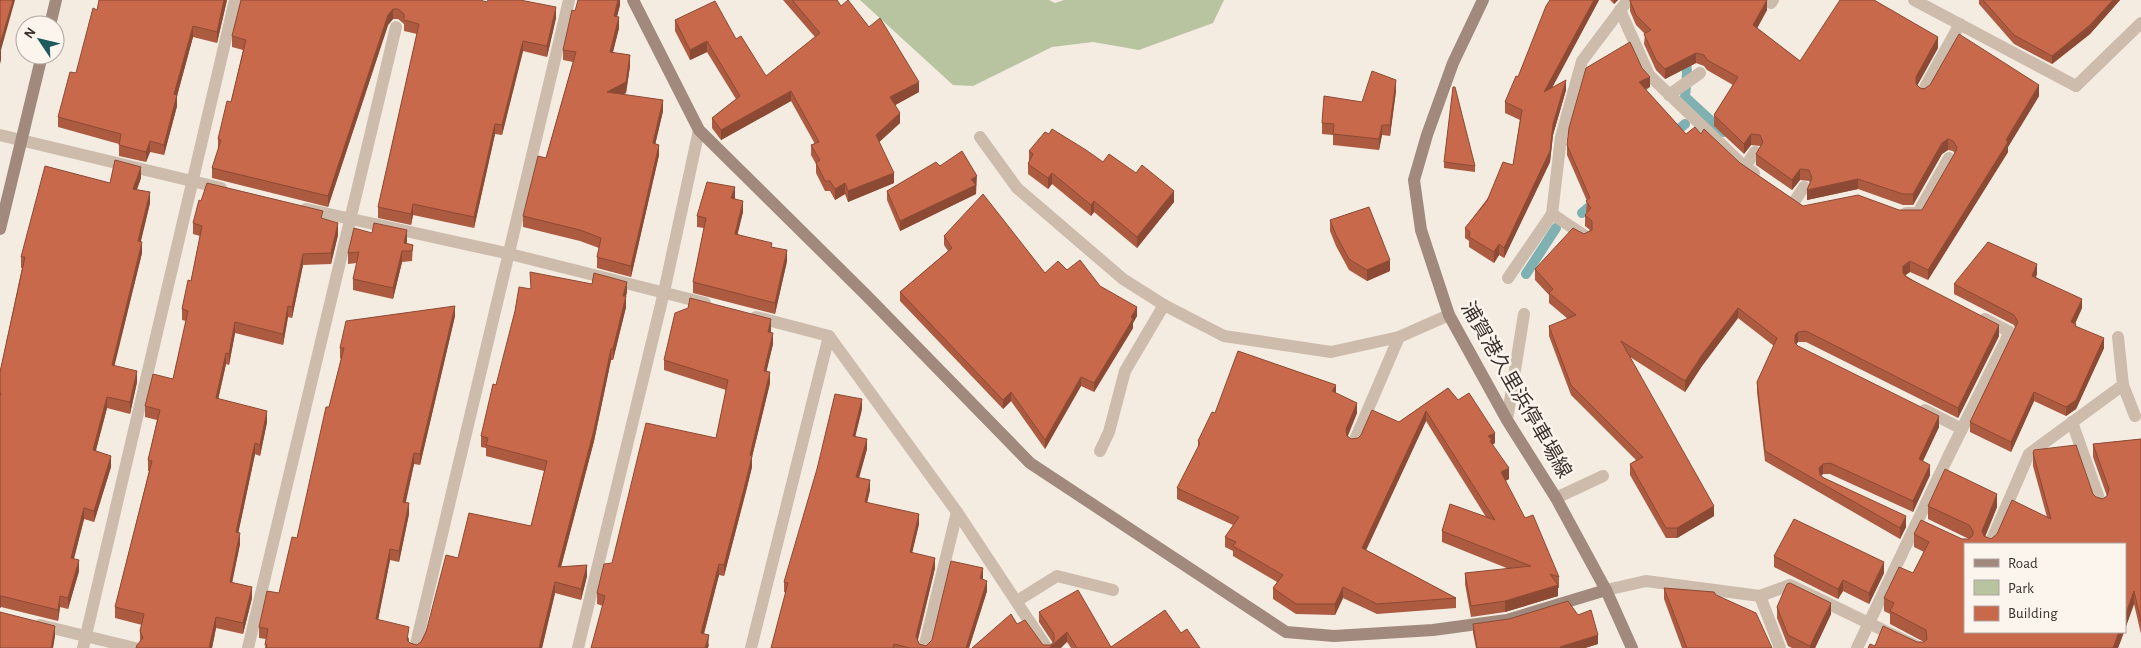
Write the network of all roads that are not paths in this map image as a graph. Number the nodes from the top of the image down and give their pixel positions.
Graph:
1 (56, 0) edge
2 (234, 0) edge
3 (569, 0) edge
4 (633, 0) edge
5 (1483, 0) edge
6 (1628, 0) edge
7 (1914, 0) edge
8 (1620, 10) junction
9 (52, 15) edge
10 (1960, 24) junction
11 (2141, 24) edge
12 (396, 27) dead end
13 (39, 65) edge
14 (1696, 76) dead end
15 (1922, 91) edge
16 (1674, 92) junction
17 (699, 130) junction
18 (0, 135) edge
19 (980, 137) dead end
20 (20, 139) junction
21 (1755, 152) edge
22 (1949, 158) dead end
23 (1745, 167) junction
24 (192, 180) junction
25 (1766, 182) edge
26 (1804, 187) dead end
27 (238, 192) edge
28 (1780, 192) edge
29 (293, 206) edge
30 (1893, 210) edge
31 (1552, 214) junction
32 (349, 220) junction
33 (0, 229) edge
34 (1585, 236) edge
35 (510, 254) junction
36 (1508, 278) dead end
37 (664, 292) junction
38 (713, 305) edge
39 (1164, 305) junction
40 (742, 313) edge
41 (1524, 314) dead end
42 (1449, 315) junction
43 (1977, 315) edge
44 (828, 336) junction
45 (1399, 337) junction
46 (2118, 338) dead end
47 (2122, 385) junction
48 (1918, 407) edge
49 (2136, 416) dead end
50 (1507, 420) junction
51 (2072, 422) junction
52 (1962, 429) junction
53 (1354, 442) edge
54 (1100, 451) dead end
55 (1603, 476) dead end
56 (1556, 498) junction
57 (2101, 504) edge
58 (957, 512) junction
59 (1990, 543) edge
60 (1113, 590) dead end
61 (1606, 590) junction
62 (1760, 596) junction
63 (1017, 601) junction
64 (29, 622) edge
65 (1868, 622) junction
66 (84, 642) edge
67 (135, 648) edge
68 (248, 648) edge
69 (415, 648) edge
70 (578, 648) edge
71 (751, 648) edge
72 (924, 648) edge
73 (1047, 648) edge
74 (1632, 648) edge
75 (1780, 648) edge
76 (1857, 648) edge
77 (1920, 648) edge

1 - 9 street
2 - 24 street
3 - 35 street
4 - 17 street
5 - 42 street, 浦賀港久里浜停車場線
6 - 8 street
7 - 10 street
8 - 16 street
8 - 31 street
10 - 11 street
10 - 15 street
12 - 32 street
13 - 20 street
14 - 16 street
16 - 23 street
17 - 37 street
17 - 61 street
18 - 20 street
19 - 39 street
20 - 24 street
20 - 33 street
21 - 23 street
22 - 30 street
23 - 25 street
24 - 27 street
24 - 66 street
26 - 28 street
29 - 32 street
31 - 34 street
31 - 36 street
32 - 35 street
32 - 68 street
35 - 37 street
35 - 69 street
37 - 38 street
37 - 70 street
39 - 45 street
39 - 54 street
40 - 44 street
41 - 50 street
42 - 45 street
42 - 50 street, 浦賀港久里浜停車場線
43 - 52 street
44 - 58 street
44 - 71 street
45 - 53 street
46 - 47 street
47 - 49 street
47 - 51 street
48 - 52 street
50 - 56 street, 浦賀港久里浜停車場線
51 - 57 street
51 - 59 street
52 - 65 street
55 - 56 street
56 - 61 street, 浦賀港久里浜停車場線
58 - 63 street
58 - 72 street
60 - 63 street
61 - 62 street
61 - 74 street, 浦賀港久里浜停車場線
62 - 65 street
62 - 75 street
63 - 73 street
64 - 66 street
65 - 76 street
65 - 77 street
66 - 67 street

